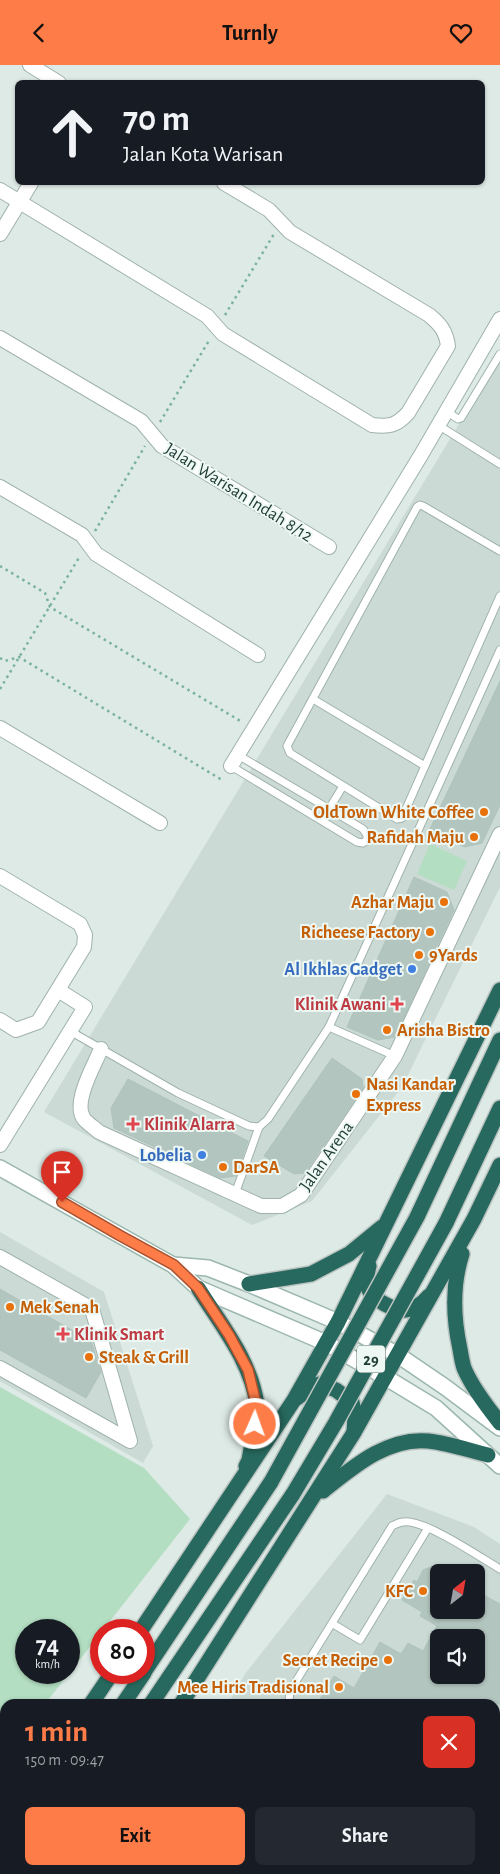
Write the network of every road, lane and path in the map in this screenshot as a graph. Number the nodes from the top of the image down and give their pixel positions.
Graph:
1 (30, 65) edge
2 (54, 80) edge
3 (30, 185) edge
4 (227, 185) edge
5 (0, 190) edge
6 (19, 201) junction
7 (281, 223) junction
8 (0, 234) edge
9 (500, 319) edge
10 (217, 328) junction
11 (0, 338) edge
12 (500, 354) edge
13 (446, 411) junction
14 (438, 425) junction
15 (152, 435) junction
16 (500, 464) edge
17 (0, 487) edge
18 (88, 543) junction
19 (330, 547) dead end
20 (500, 551) edge
21 (0, 566) edge
22 (500, 596) edge
23 (50, 607) junction
24 (500, 650) edge
25 (258, 655) dead end
26 (19, 657) junction
27 (0, 658) edge
28 (0, 689) edge
29 (312, 699) junction
30 (0, 727) edge
31 (253, 729) junction
32 (235, 760) junction
33 (425, 767) junction
34 (222, 780) dead end
35 (343, 786) junction
36 (329, 809) junction
37 (160, 823) dead end
38 (500, 834) edge
39 (0, 876) edge
40 (500, 989) edge
41 (58, 990) junction
42 (0, 1021) edge
43 (330, 1027) junction
44 (70, 1031) junction
45 (500, 1040) edge
46 (102, 1049) junction
47 (395, 1055) junction
48 (500, 1108) edge
49 (259, 1127) junction
50 (0, 1145) edge
51 (500, 1165) edge
52 (0, 1168) edge
53 (235, 1194) junction
54 (474, 1219) junction
55 (384, 1226) junction
56 (0, 1257) edge
57 (370, 1257) junction
58 (174, 1265) junction
59 (249, 1283) junction
60 (198, 1288) junction
61 (435, 1289) junction
62 (338, 1322) junction
63 (326, 1343) junction
64 (398, 1355) junction
65 (0, 1368) edge
66 (385, 1377) junction
67 (294, 1400) junction
68 (500, 1423) edge
69 (500, 1428) edge
70 (354, 1434) junction
71 (488, 1455) junction
72 (500, 1466) edge
73 (237, 1488) junction
74 (312, 1498) junction
75 (428, 1528) junction
76 (500, 1569) edge
77 (148, 1619) edge
78 (332, 1624) junction
79 (155, 1655) edge
80 (105, 1684) edge
81 (136, 1684) edge
82 (94, 1699) edge
83 (126, 1699) edge
84 (154, 1699) edge
85 (184, 1699) edge
86 (289, 1699) edge

1 - 2 street
3 - 6 street
4 - 7 street
5 - 6 street
6 - 8 street
6 - 10 street
7 - 10 path
7 - 10 street
9 - 13 street
10 - 15 path
11 - 15 street, Jalan Warisan Indah 8/12
12 - 13 lane
13 - 14 street
14 - 16 lane
14 - 31 street
15 - 18 path
15 - 19 street, Jalan Warisan Indah 8/12
17 - 18 street
18 - 23 path
18 - 25 street
20 - 29 lane
21 - 23 path
22 - 33 lane
23 - 26 path
23 - 31 path
24 - 43 lane
26 - 27 path
26 - 28 path
26 - 34 path
29 - 33 lane
29 - 35 lane
30 - 37 street
31 - 32 street
32 - 36 lane
32 - 36 lane
33 - 35 lane
35 - 36 lane
38 - 47 street, Jalan Arena
39 - 41 street
40 - 55 highway
41 - 42 street
41 - 44 street
43 - 47 lane
43 - 49 lane
44 - 46 lane
44 - 50 street
45 - 79 highway, 29, bridge
46 - 49 lane
46 - 53 street, Jalan Arena
47 - 53 street, Jalan Arena
48 - 84 highway, 29, bridge
49 - 53 lane
51 - 54 highway
52 - 58 street
54 - 61 highway
54 - 68 highway
55 - 57 highway
55 - 59 highway
56 - 65 street
57 - 61 highway
57 - 62 highway
58 - 59 street
58 - 60 street
59 - 62 street
60 - 63 street
60 - 73 highway
61 - 64 highway
62 - 63 highway
62 - 64 street
63 - 66 street
63 - 67 highway
64 - 66 highway
64 - 69 street
66 - 70 highway
66 - 71 street
67 - 70 highway
67 - 73 highway
70 - 74 highway
71 - 72 street
71 - 74 highway
73 - 77 highway
74 - 85 highway
75 - 76 lane
75 - 78 lane
75 - 78 lane
78 - 86 lane
80 - 82 highway
81 - 83 highway, 29

